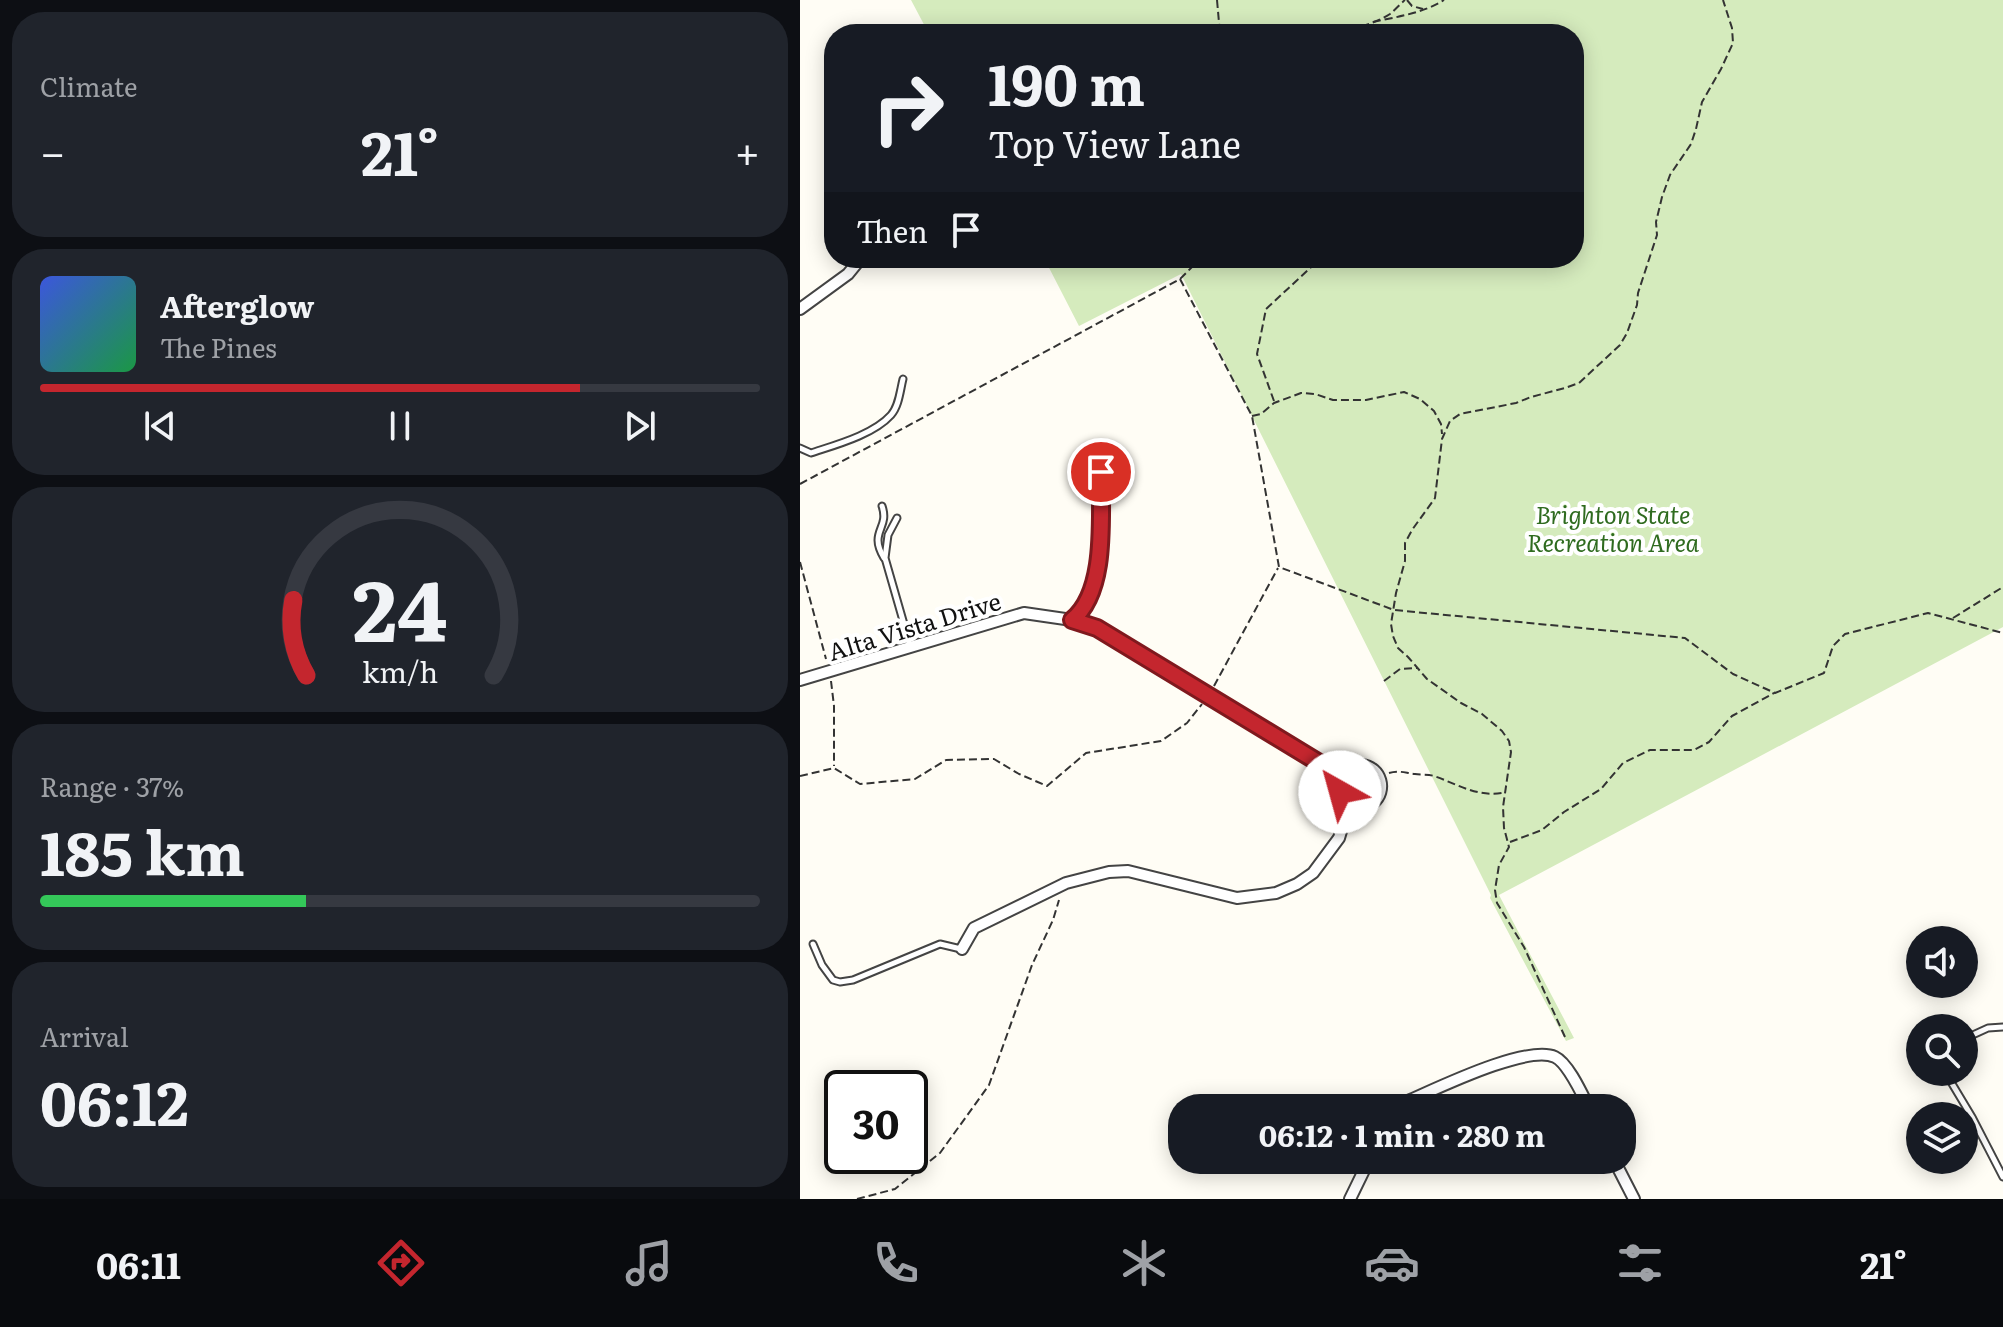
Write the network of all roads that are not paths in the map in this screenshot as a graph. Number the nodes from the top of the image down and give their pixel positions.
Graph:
1 (853, 268) edge
2 (800, 309) edge
3 (903, 379) dead end
4 (800, 448) edge
5 (1101, 472) dead end
6 (882, 506) dead end
7 (897, 518) dead end
8 (885, 558) junction
9 (1072, 620) junction
10 (910, 646) junction
11 (800, 680) edge
12 (1332, 775) junction
13 (1345, 818) junction
14 (813, 944) dead end
15 (962, 949) joint
16 (2003, 1027) edge
17 (1978, 1033) edge
18 (1953, 1086) edge
19 (1423, 1094) edge
20 (1582, 1094) edge
21 (1363, 1174) edge
22 (1621, 1174) edge
23 (2003, 1177) edge
24 (1350, 1199) edge
25 (1634, 1199) edge

1 - 2 street
3 - 4 lane
5 - 9 street
6 - 8 lane
7 - 8 lane
8 - 10 lane
9 - 10 street, Alta Vista Drive
9 - 12 street, Alta Vista Drive
10 - 11 street, Alta Vista Drive
12 - 13 street
12 - 13 street
13 - 15 street
14 - 15 lane
16 - 17 lane
18 - 23 lane
19 - 20 street
21 - 24 street
22 - 25 street

